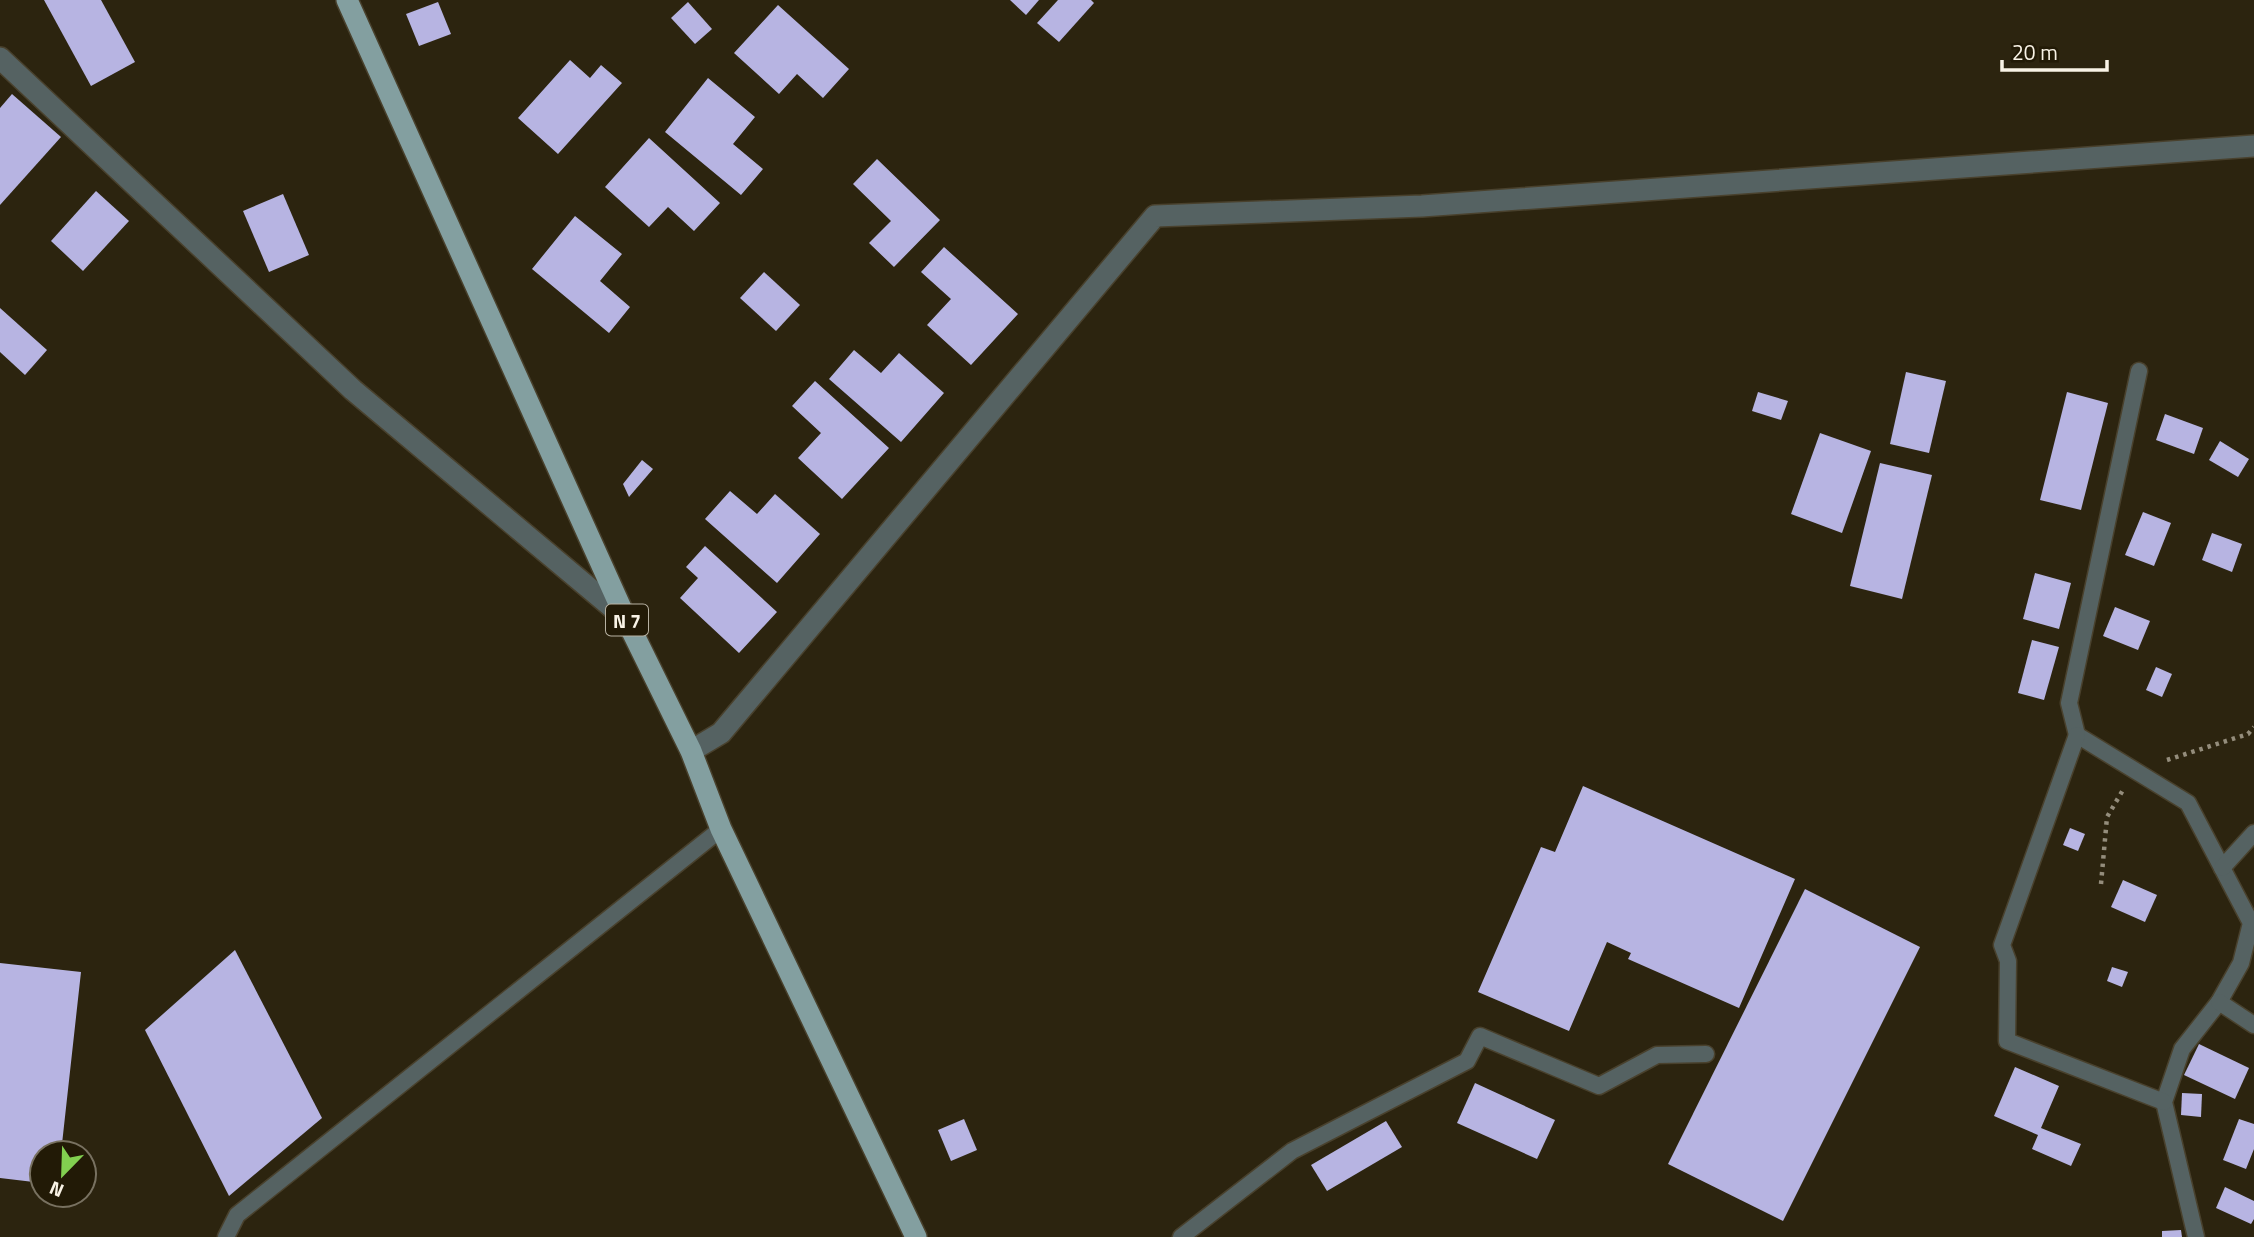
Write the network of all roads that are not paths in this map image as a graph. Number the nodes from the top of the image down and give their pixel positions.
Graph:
1 (346, 0) edge
2 (0, 58) edge
3 (2254, 146) edge
4 (2139, 371) dead end
5 (626, 619) junction
6 (2077, 735) junction
7 (691, 751) junction
8 (721, 829) junction
9 (2254, 833) edge
10 (2222, 868) junction
11 (2219, 1002) junction
12 (2254, 1025) edge
13 (1706, 1054) dead end
14 (2164, 1102) junction
15 (226, 1237) edge
16 (916, 1237) edge
17 (1181, 1237) edge
18 (2196, 1237) edge

1 - 5 main road, N 7
2 - 5 street
3 - 7 street
4 - 6 lane
5 - 7 main road, N 7
6 - 10 lane
6 - 14 lane
7 - 8 main road, N 7
8 - 15 lane
8 - 16 main road, N 7
9 - 10 lane
10 - 11 lane
11 - 12 lane
11 - 14 lane
13 - 17 lane
14 - 18 lane

